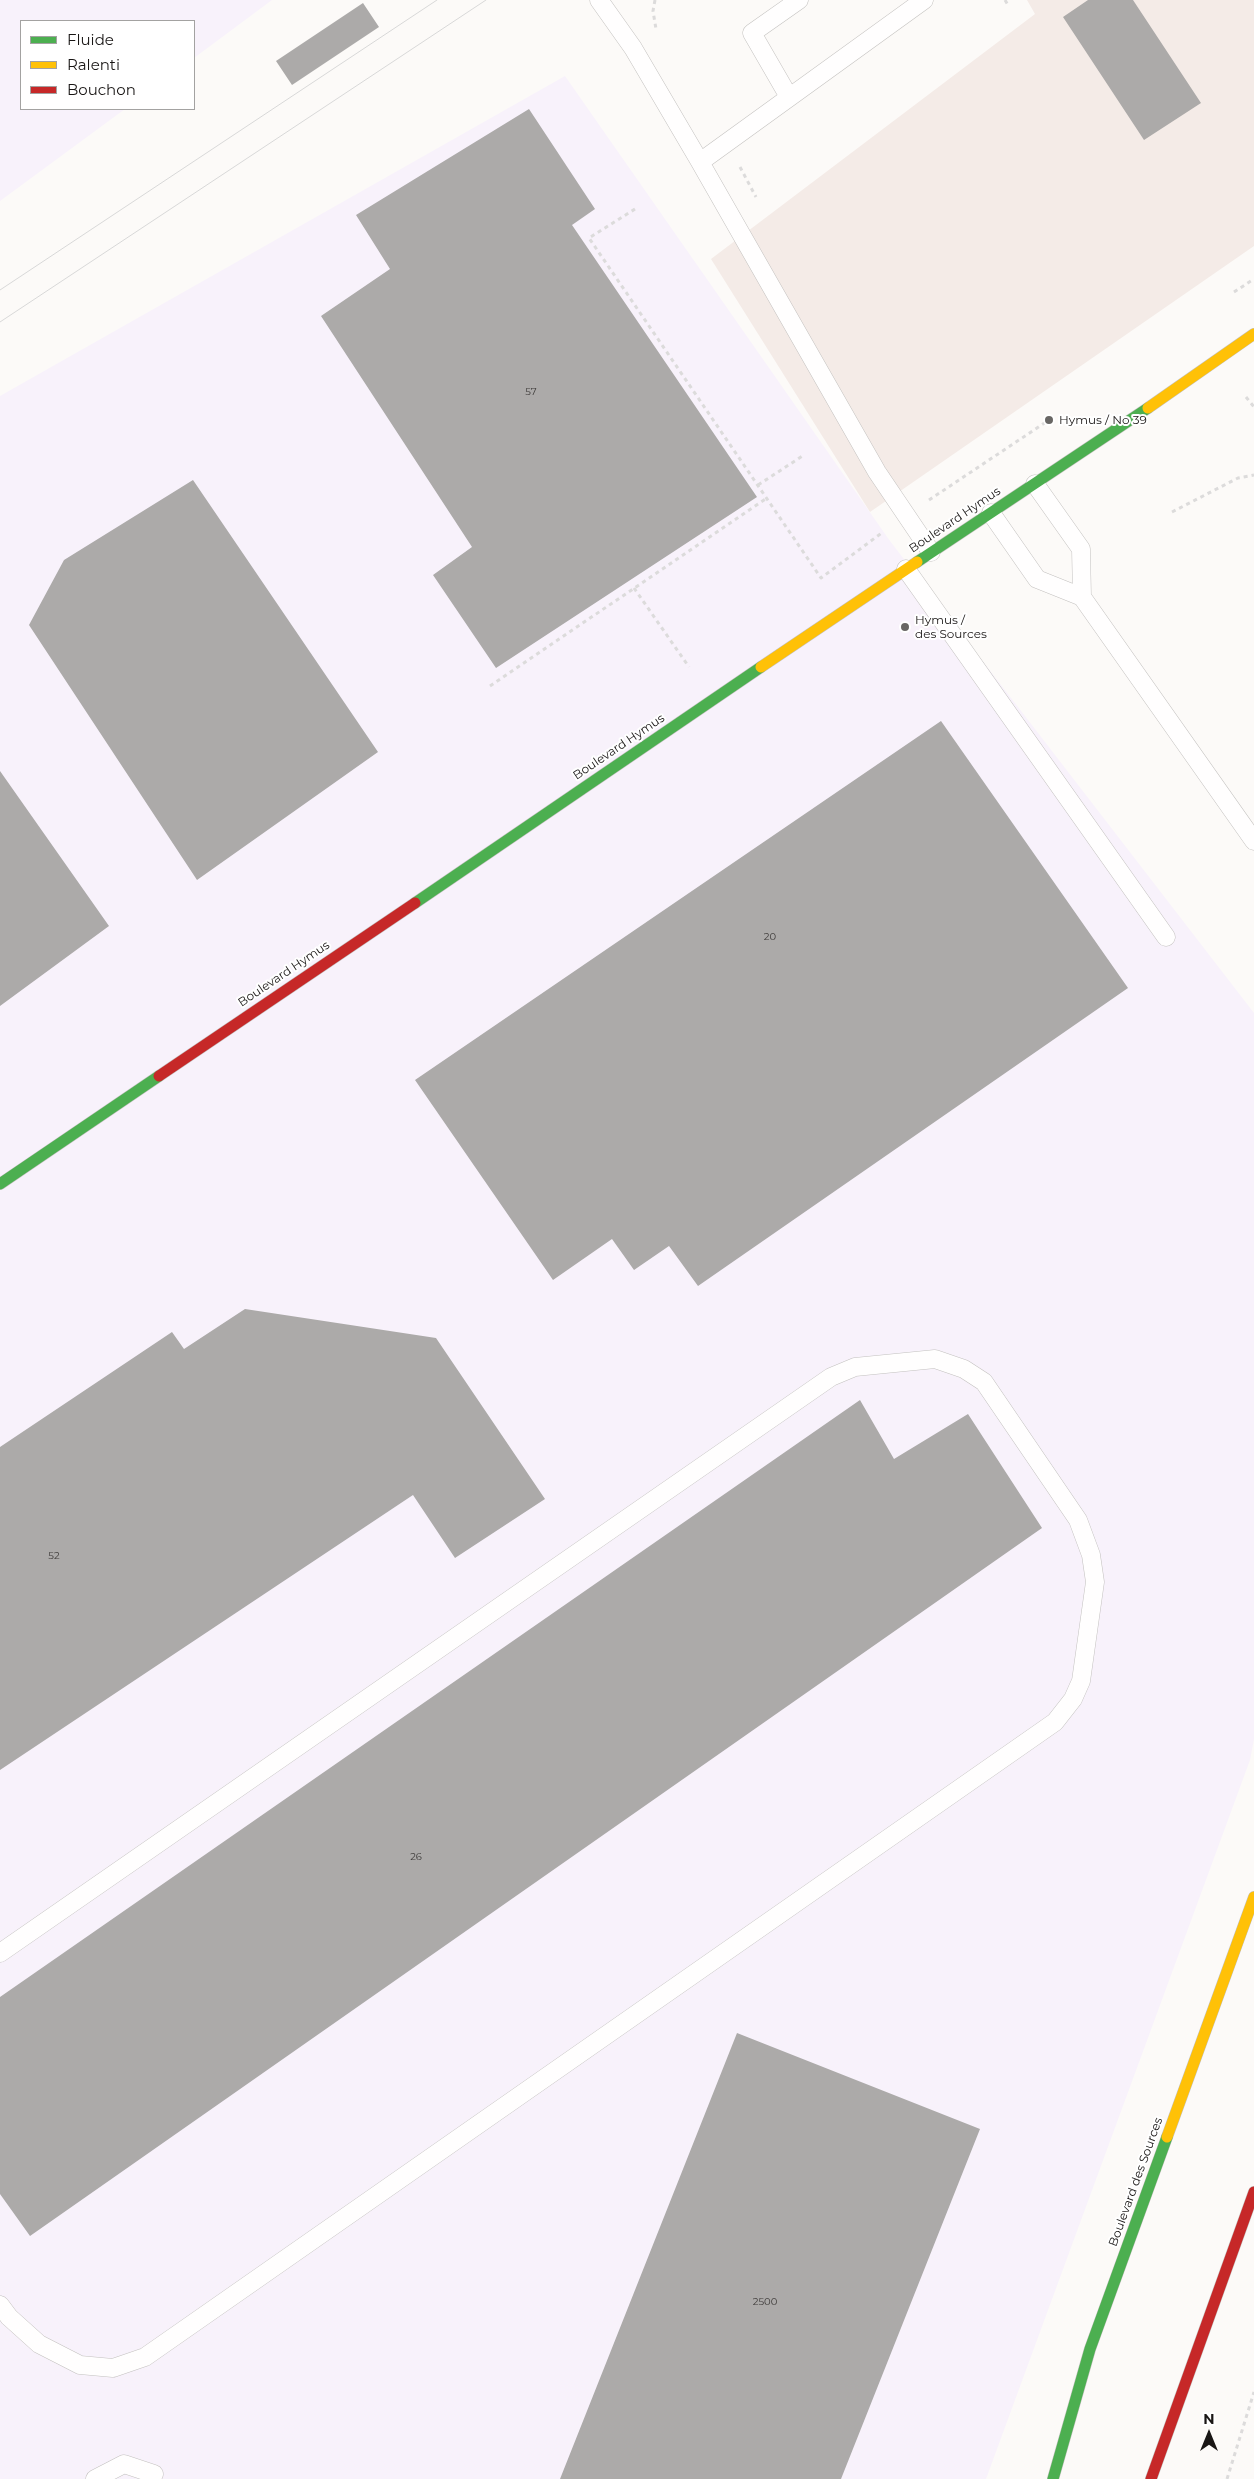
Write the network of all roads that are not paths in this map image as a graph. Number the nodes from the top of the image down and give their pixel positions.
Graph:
1 (599, 0) edge
2 (799, 0) edge
3 (924, 0) edge
4 (789, 97) junction
5 (700, 162) junction
6 (1254, 334) edge
7 (1248, 342) edge
8 (1035, 484) junction
9 (991, 513) junction
10 (930, 552) junction
11 (906, 569) junction
12 (1082, 597) junction
13 (1254, 842) edge
14 (1166, 937) dead end
15 (0, 1184) edge
16 (1254, 1897) edge
17 (0, 1953) edge
18 (1254, 2192) edge
19 (0, 2305) edge
20 (1191, 2367) junction
21 (1174, 2451) dead end
22 (154, 2474) dead end
23 (95, 2479) edge
24 (1053, 2479) edge
25 (1150, 2479) edge

1 - 5 lane
2 - 4 lane
3 - 4 lane
4 - 5 lane
5 - 10 lane
6 - 7 street, Boulevard Hymus
7 - 8 street, Boulevard Hymus
8 - 9 street, Boulevard Hymus
8 - 12 lane
9 - 10 street, Boulevard Hymus
9 - 12 lane
10 - 11 street, Boulevard Hymus
11 - 14 lane
11 - 15 street, Boulevard Hymus
12 - 13 lane
16 - 24 street, Boulevard des Sources
17 - 19 lane
18 - 20 street
20 - 21 street
20 - 25 street
22 - 23 lane

